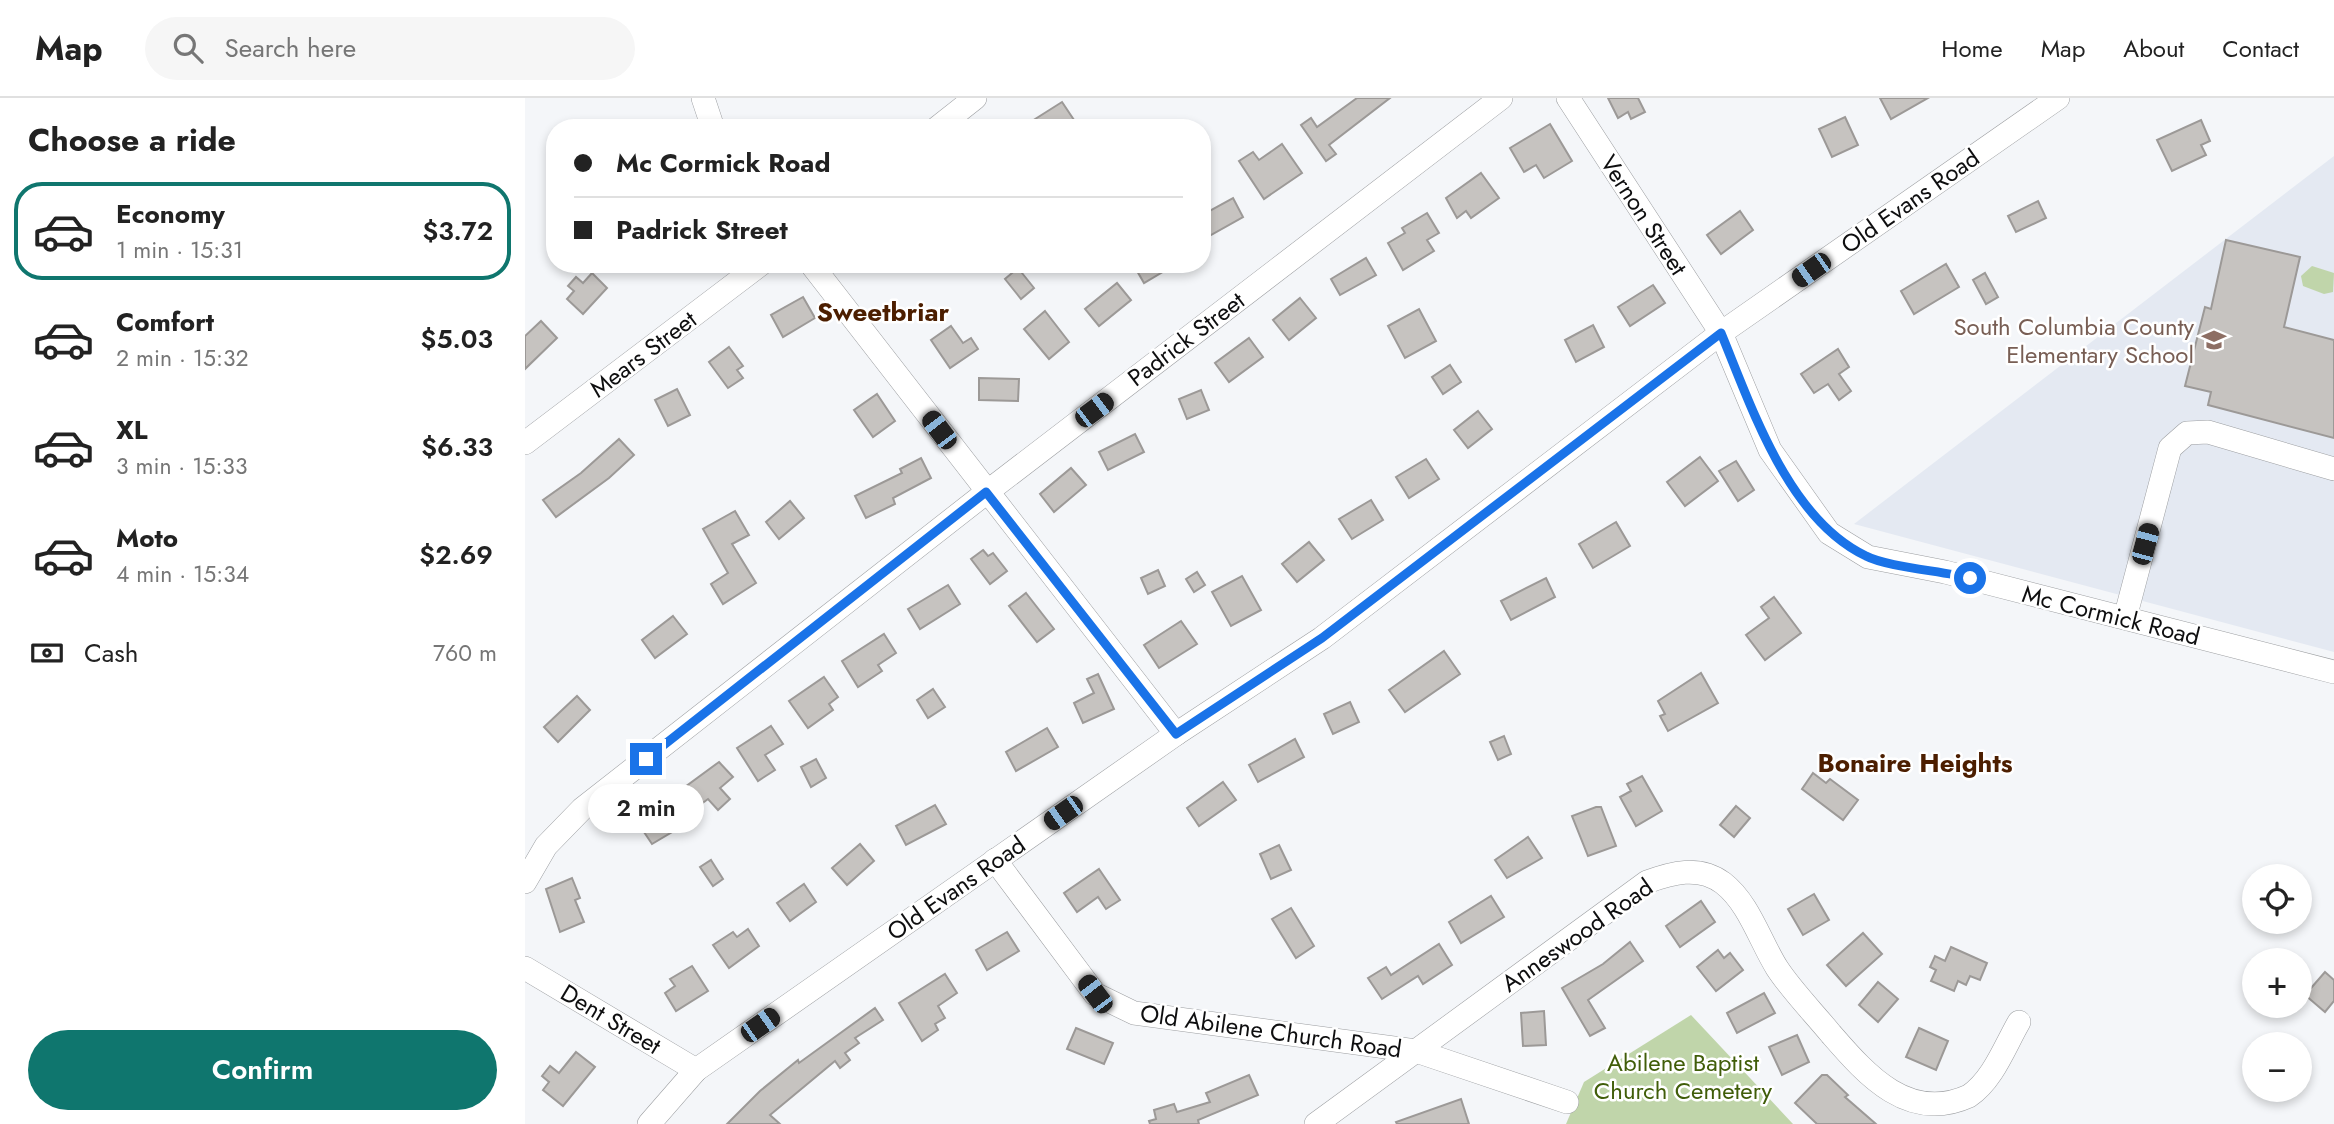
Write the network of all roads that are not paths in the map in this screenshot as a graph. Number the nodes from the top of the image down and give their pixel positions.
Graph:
1 (703, 98) edge
2 (975, 98) edge
3 (1501, 98) edge
4 (1568, 98) edge
5 (2058, 98) edge
6 (710, 119) edge
7 (948, 119) edge
8 (749, 273) edge
9 (818, 273) edge
10 (1721, 333) junction
11 (525, 443) edge
12 (2334, 469) edge
13 (986, 492) junction
14 (2125, 618) junction
15 (2334, 672) edge
16 (1176, 734) junction
17 (995, 860) junction
18 (525, 882) edge
19 (525, 968) edge
20 (2019, 1022) dead end
21 (1416, 1051) junction
22 (696, 1070) junction
23 (1567, 1102) dead end
24 (649, 1124) edge
25 (1316, 1124) edge

1 - 6 street
2 - 7 street
3 - 13 street, Padrick Street
4 - 10 street, Vernon Street
5 - 10 street, Old Evans Road
8 - 11 street, Mears Street
9 - 13 street
10 - 14 street, Mc Cormick Road
10 - 16 street, Old Evans Road
12 - 14 street
13 - 16 street
13 - 18 street, Padrick Street
14 - 15 street, Mc Cormick Road
16 - 17 street, Old Evans Road
17 - 21 street, Old Abilene Church Road
17 - 22 street, Old Evans Road
19 - 22 street, Dent Street
20 - 21 street, Anneswood Road
21 - 23 street, Old Abilene Church Road
21 - 25 street, Anneswood Road
22 - 24 street, Old Evans Road

